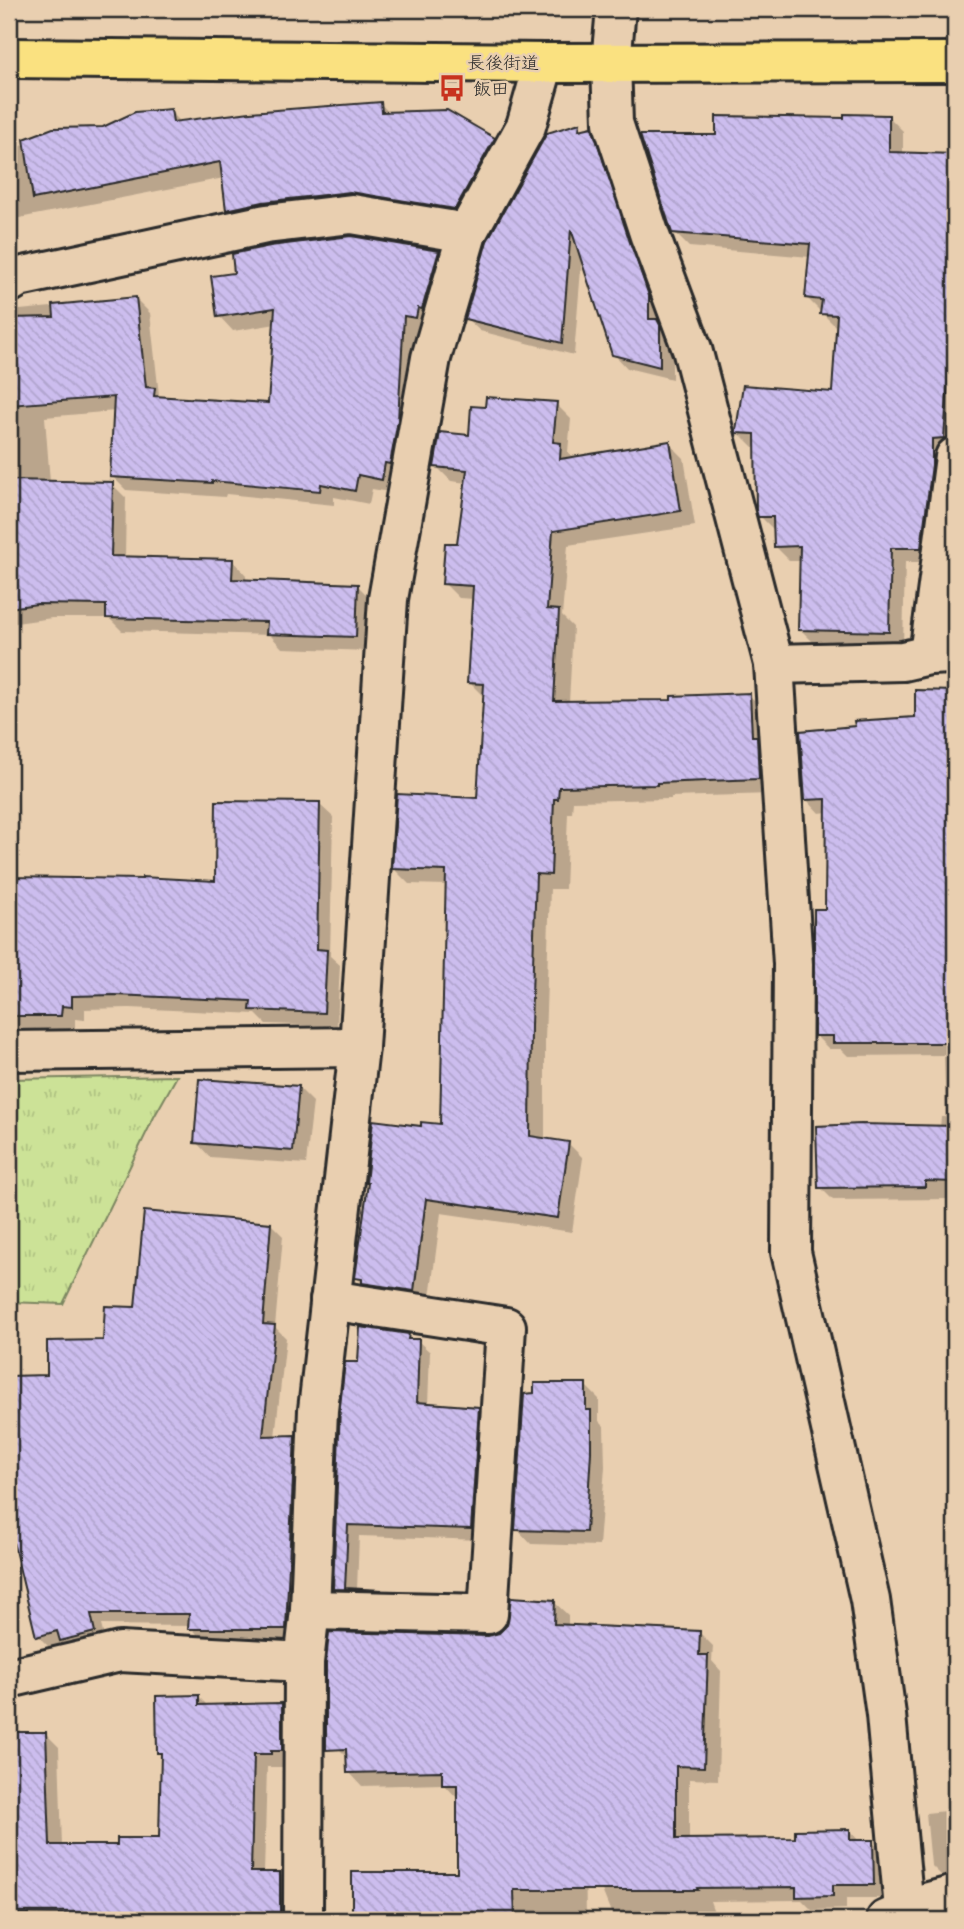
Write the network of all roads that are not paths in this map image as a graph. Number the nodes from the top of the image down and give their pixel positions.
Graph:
1 (616, 9) edge
2 (9, 58) edge
3 (611, 62) junction
4 (955, 62) edge
5 (544, 63) junction
6 (467, 233) junction
7 (9, 283) edge
8 (955, 457) edge
9 (942, 654) edge
10 (774, 664) junction
11 (359, 1047) junction
12 (9, 1051) edge
13 (330, 1300) junction
14 (310, 1610) junction
15 (304, 1662) junction
16 (11, 1668) edge
17 (955, 1895) edge
18 (899, 1918) edge
19 (303, 1920) edge

1 - 3 street
2 - 5 main road, 長後街道
3 - 4 main road, 長後街道
3 - 5 main road, 長後街道
3 - 10 street
5 - 6 street
6 - 7 street
6 - 11 street
8 - 9 street
9 - 10 street
10 - 18 street
11 - 12 street
11 - 13 street
13 - 14 street
13 - 14 street
14 - 15 street
15 - 16 street
15 - 19 street
17 - 18 street

